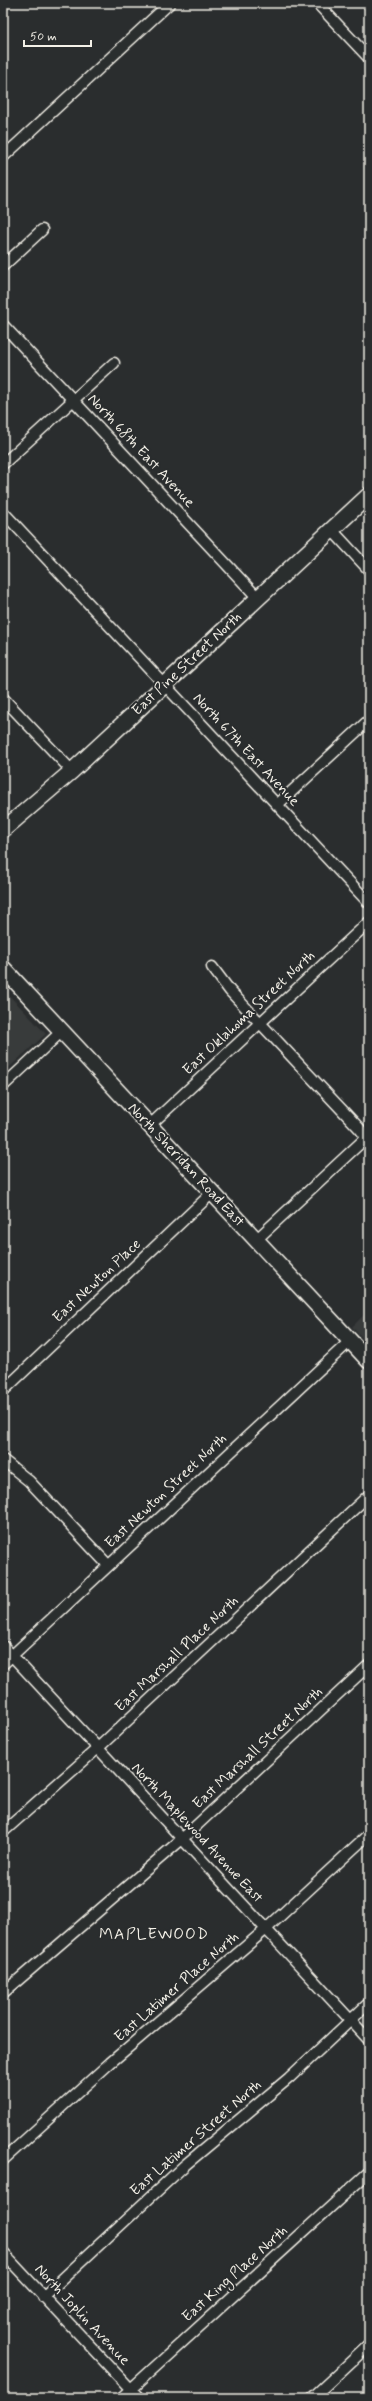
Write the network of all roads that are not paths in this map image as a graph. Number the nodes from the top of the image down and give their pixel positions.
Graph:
1 (170, 3) edge
2 (317, 3) edge
3 (369, 58) edge
4 (3, 157) edge
5 (42, 230) dead end
6 (3, 266) edge
7 (3, 325) edge
8 (114, 363) dead end
9 (73, 400) junction
10 (3, 464) edge
11 (369, 495) edge
12 (3, 512) edge
13 (332, 530) junction
14 (369, 570) edge
15 (258, 598) junction
16 (165, 685) junction
17 (3, 698) edge
18 (369, 720) edge
19 (72, 771) junction
20 (276, 805) junction
21 (3, 830) edge
22 (369, 903) edge
23 (369, 922) edge
24 (212, 966) dead end
25 (3, 968) edge
26 (260, 1023) junction
27 (61, 1032) junction
28 (3, 1086) edge
29 (149, 1126) junction
30 (368, 1138) edge
31 (212, 1193) junction
32 (256, 1240) junction
33 (350, 1341) junction
34 (369, 1361) edge
35 (3, 1391) edge
36 (3, 1460) edge
37 (369, 1495) edge
38 (108, 1565) junction
39 (3, 1646) edge
40 (12, 1656) junction
41 (3, 1664) edge
42 (369, 1665) edge
43 (98, 1748) junction
44 (3, 1832) edge
45 (369, 1834) edge
46 (182, 1839) junction
47 (265, 1930) junction
48 (3, 1993) edge
49 (369, 2003) edge
50 (350, 2020) junction
51 (369, 2040) edge
52 (3, 2160) edge
53 (369, 2172) edge
54 (3, 2252) edge
55 (43, 2297) junction
56 (369, 2345) edge
57 (131, 2389) junction
58 (121, 2398) edge
59 (140, 2398) edge
60 (312, 2398) edge

1 - 4 street
2 - 3 street
5 - 6 street
7 - 9 street, North 68th East Avenue
8 - 9 street
9 - 10 street
9 - 15 street, North 68th East Avenue
11 - 13 main road, East Pine Street North
12 - 16 street, North 67th East Avenue
13 - 14 street
13 - 15 main road, East Pine Street North
15 - 16 main road, East Pine Street North
16 - 19 main road, East Pine Street North
16 - 20 street, North 67th East Avenue
17 - 19 street
18 - 20 street
19 - 21 main road, East Pine Street North
20 - 22 street, North 67th East Avenue
23 - 26 street, East Oklahoma Street North
24 - 26 street
25 - 27 main road, North Sheridan Road East
26 - 29 street, East Oklahoma Street North
26 - 30 street
27 - 28 street
27 - 29 main road, North Sheridan Road East
29 - 31 main road, North Sheridan Road East
30 - 32 street
31 - 32 main road, North Sheridan Road East
31 - 35 street, East Newton Place
32 - 33 main road, North Sheridan Road East
33 - 34 main road, North Sheridan Road East
33 - 38 street, East Newton Street North
36 - 38 street
37 - 43 street, East Marshall Place North
38 - 40 street, East Newton Street North
39 - 40 street, North Maplewood Avenue East
40 - 41 street, East Newton Street North
40 - 43 street, North Maplewood Avenue East
42 - 46 street, East Marshall Street North
43 - 44 street, East Marshall Place North
43 - 46 street, North Maplewood Avenue East
45 - 47 street, East Latimer Place North
46 - 47 street, North Maplewood Avenue East
46 - 48 street, East Marshall Street North
47 - 50 street, North Maplewood Avenue East
47 - 52 street, East Latimer Place North
49 - 50 street, East Latimer Street North
50 - 51 street, North Maplewood Avenue East
50 - 55 street, East Latimer Street North
53 - 57 street, East King Place North
54 - 55 street, North Joplin Avenue
55 - 57 street, North Joplin Avenue
56 - 60 street
57 - 58 street, East King Place North
57 - 59 street, North Joplin Avenue

